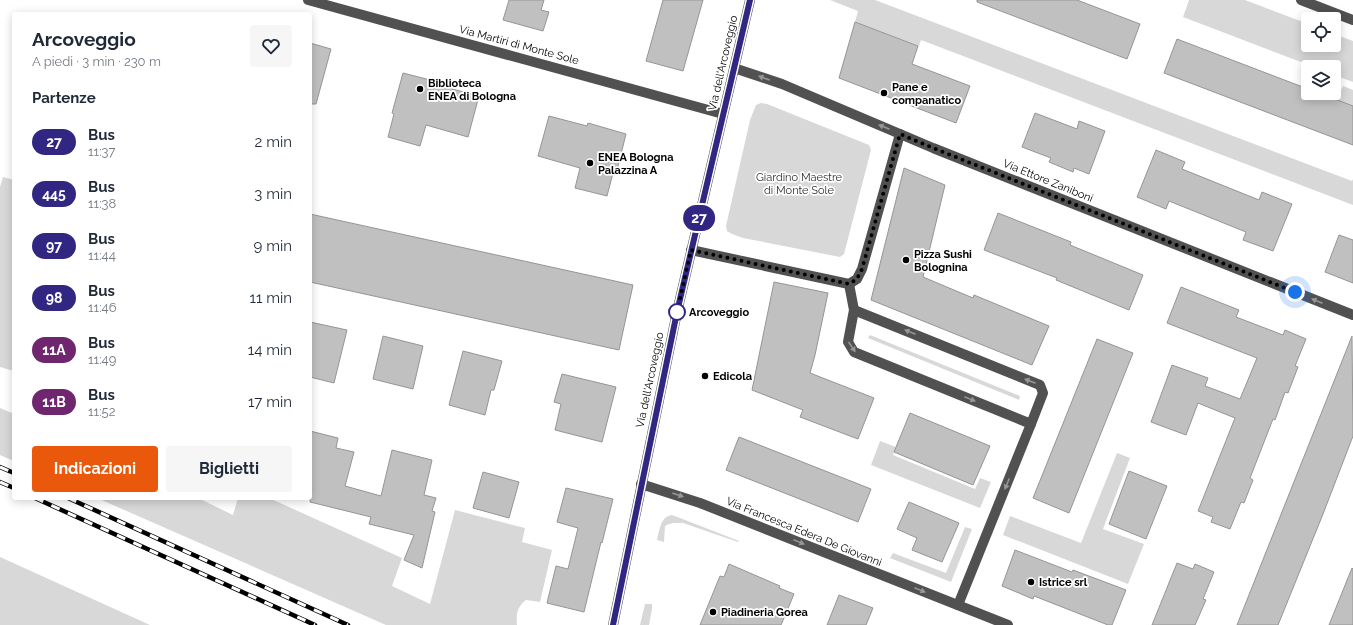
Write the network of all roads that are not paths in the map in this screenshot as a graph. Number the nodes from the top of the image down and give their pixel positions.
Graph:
1 (308, 0) edge
2 (750, 0) edge
3 (1302, 0) edge
4 (1353, 20) edge
5 (734, 68) junction
6 (723, 114) junction
7 (900, 134) junction
8 (691, 250) junction
9 (849, 284) junction
10 (854, 310) junction
11 (1353, 316) edge
12 (1030, 424) junction
13 (640, 484) junction
14 (958, 605) junction
15 (612, 625) edge
16 (1008, 625) edge

1 - 6 street, Via Martiri di Monte Sole
2 - 5 street, Via dell'Arcoveggio
3 - 4 street
5 - 6 street, Via dell'Arcoveggio
7 -> 5 street, Via Ettore Zaniboni
6 - 8 street, Via dell'Arcoveggio
7 - 9 street
11 -> 7 street, Via Ettore Zaniboni
8 - 9 street
8 - 13 street, Via dell'Arcoveggio
9 - 10 street
10 -> 12 street
12 -> 10 street
12 -> 14 street
13 -> 14 street, Via Francesca Edera De Giovanni
13 - 15 street, Via dell'Arcoveggio
14 - 16 street, Via Francesca Edera De Giovanni

